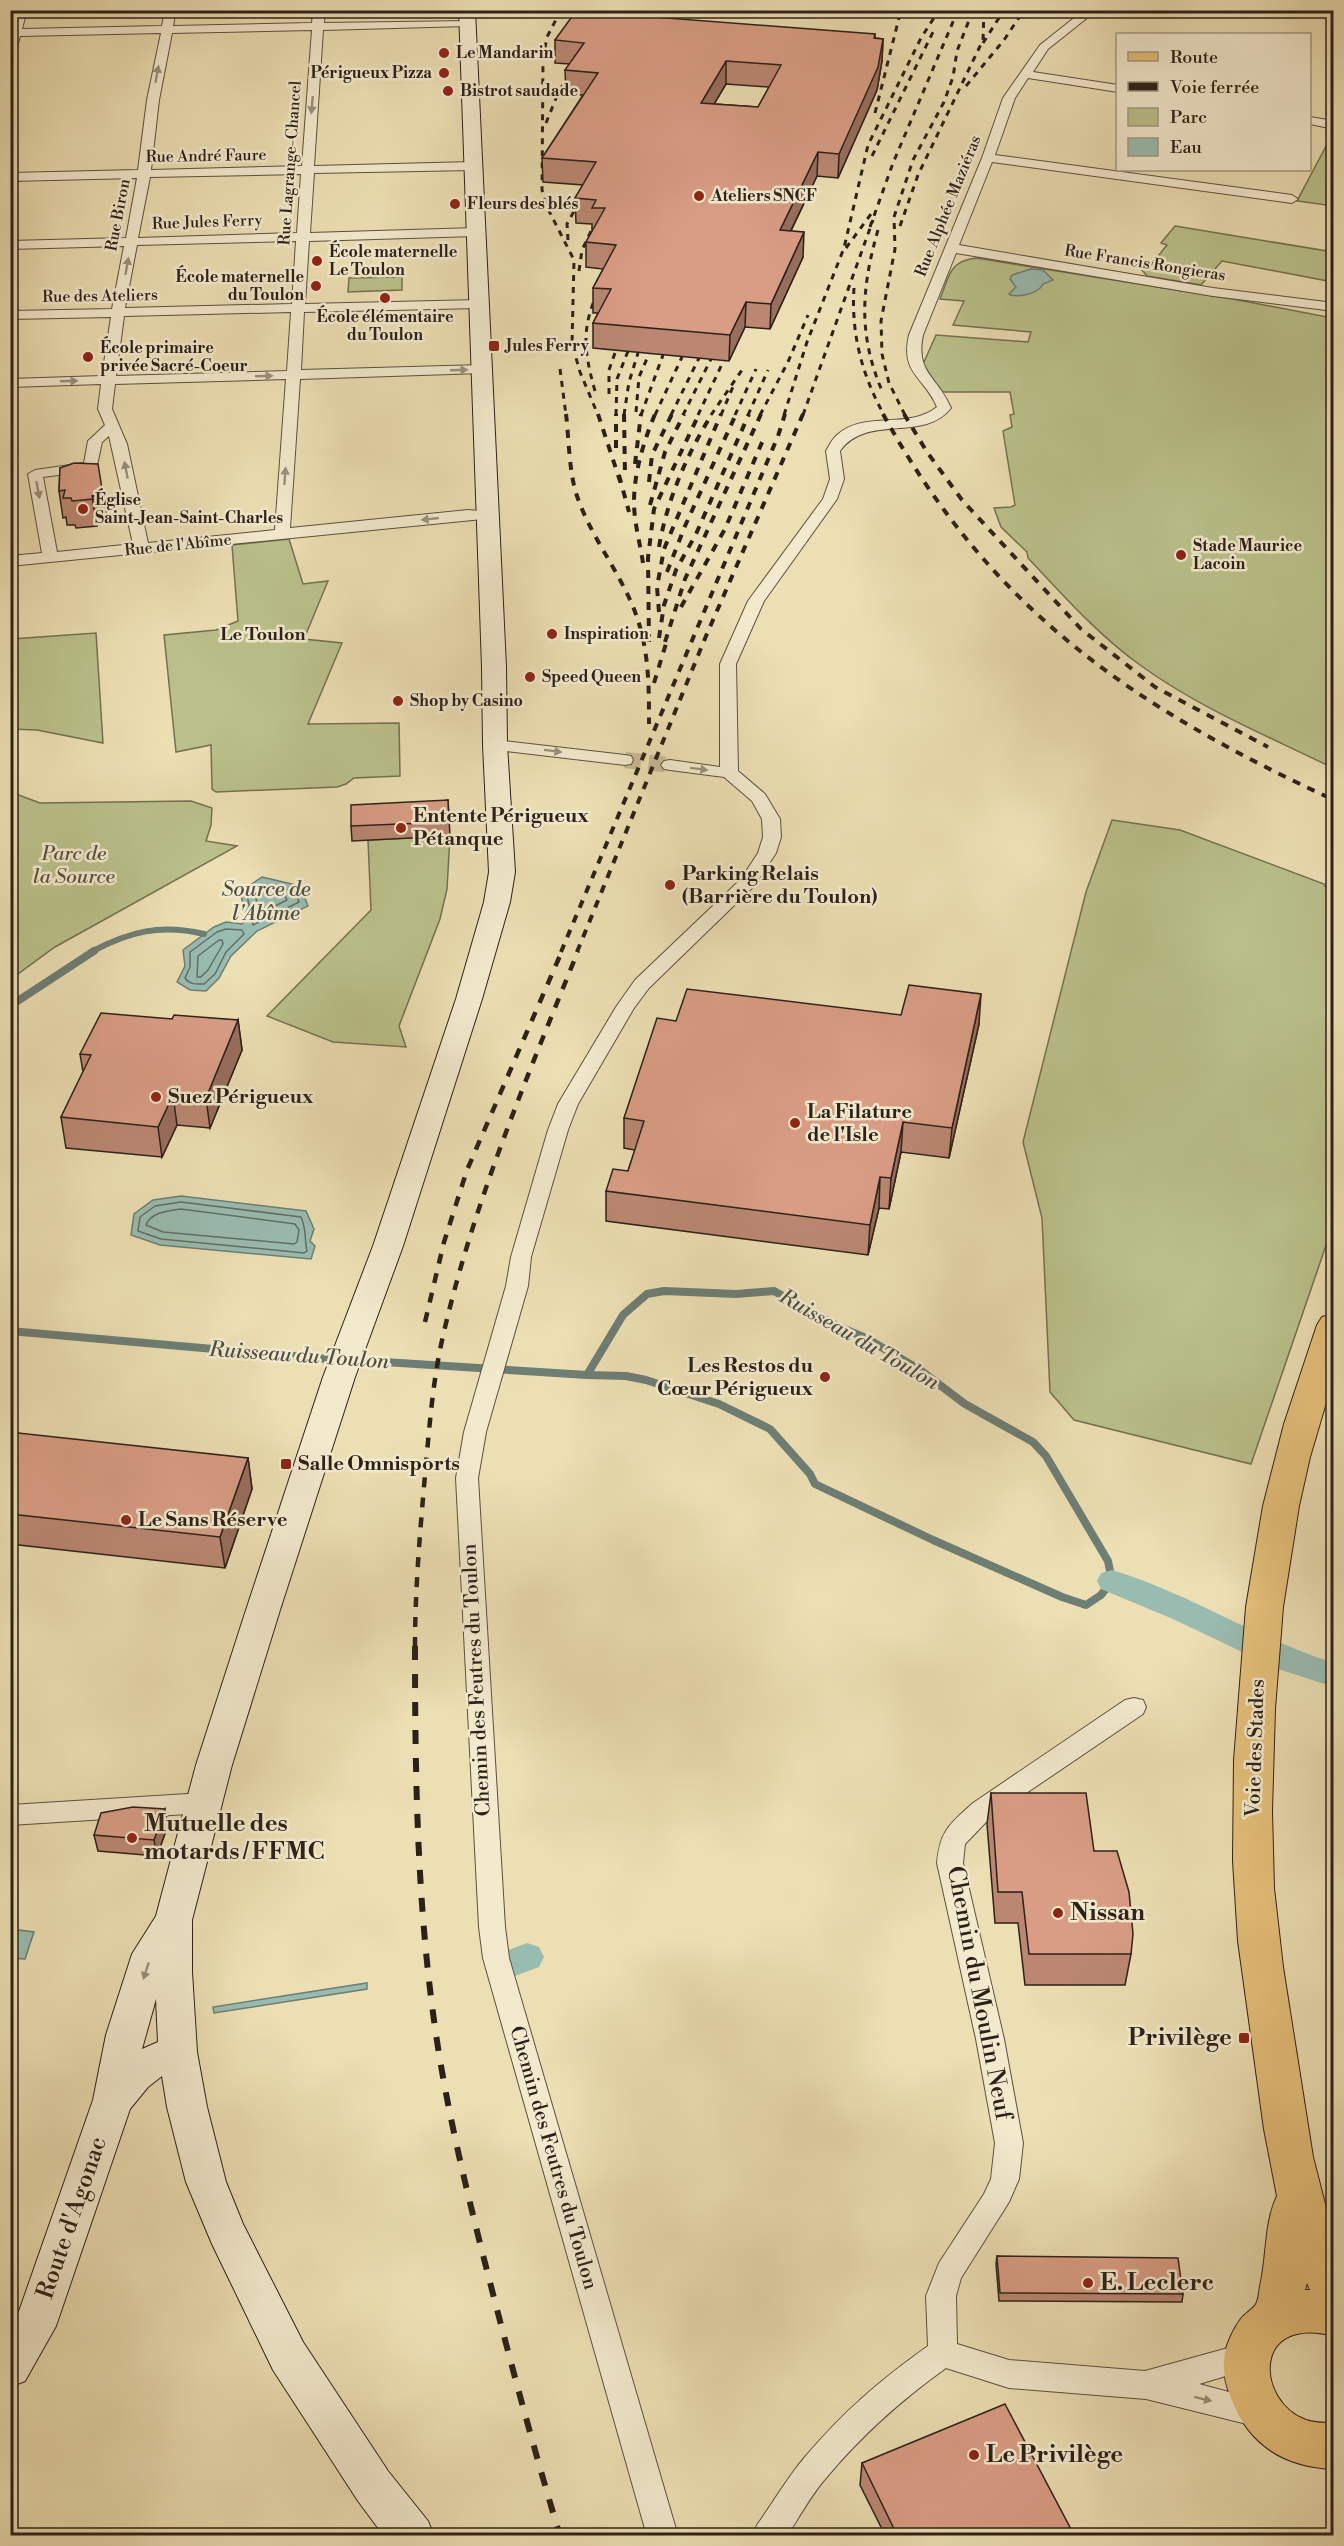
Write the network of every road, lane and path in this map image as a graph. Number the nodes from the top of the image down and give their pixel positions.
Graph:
1 (22, 10) edge
2 (171, 10) edge
3 (319, 10) edge
4 (1092, 10) edge
5 (467, 17) edge
6 (317, 26) junction
7 (168, 30) junction
8 (13, 33) edge
9 (10, 51) edge
10 (1024, 74) junction
11 (1116, 89) edge
12 (1311, 121) edge
13 (1334, 124) edge
14 (988, 158) junction
15 (473, 166) junction
16 (307, 170) junction
17 (144, 174) junction
18 (10, 177) edge
19 (1292, 199) dead end
20 (476, 232) junction
21 (303, 236) junction
22 (131, 241) junction
23 (10, 244) edge
24 (951, 248) junction
25 (479, 304) junction
26 (1334, 307) edge
27 (298, 309) junction
28 (118, 312) junction
29 (10, 315) edge
30 (482, 369) junction
31 (294, 375) junction
32 (108, 380) junction
33 (10, 383) edge
34 (112, 426) junction
35 (488, 515) junction
36 (282, 534) junction
37 (141, 548) junction
38 (50, 557) junction
39 (10, 561) edge
40 (495, 745) junction
41 (625, 760) tunnel mouth
42 (670, 765) tunnel mouth
43 (729, 773) junction
44 (1334, 1325) edge
45 (1134, 1707) dead end
46 (204, 1803) junction
47 (10, 1815) edge
48 (173, 1920) junction
49 (178, 2052) junction
50 (113, 2100) junction
51 (1294, 2177) junction
52 (1334, 2292) edge
53 (1334, 2315) edge
54 (1276, 2317) junction
55 (943, 2354) junction
56 (1246, 2356) junction
57 (10, 2367) edge
58 (1146, 2385) junction
59 (1263, 2414) junction
60 (1328, 2451) edge
61 (412, 2535) edge
62 (663, 2535) edge
63 (768, 2535) edge

1 - 8 street
2 - 7 street, Rue Biron
3 - 6 street, Rue Lagrange-Chancel
4 - 10 street, Rue Alphée Maziéras
5 - 6 street
5 - 15 main road
6 - 7 street
6 -> 16 street, Rue Lagrange-Chancel
7 - 8 street
17 -> 7 street, Rue Biron
8 - 9 street
10 - 11 street
10 - 14 street, Rue Alphée Maziéras
12 - 13 street
14 - 19 street
14 - 24 street, Rue Alphée Maziéras
15 - 16 street, Rue André Faure
15 - 20 main road
16 - 17 street, Rue André Faure
16 - 21 street, Rue Lagrange-Chancel
17 - 18 street, Rue André Faure
17 - 22 street, Rue Biron
20 - 21 street, Rue Jules Ferry
20 - 25 main road
21 - 22 street, Rue Jules Ferry
21 - 27 street, Rue Lagrange-Chancel
22 - 23 street, Rue Jules Ferry
28 -> 22 street, Rue Biron
24 - 26 street, Rue Francis Rongieras
24 - 43 street, Rue Alphée Maziéras
25 - 27 street, Rue des Ateliers
25 - 30 main road
27 - 28 street, Rue des Ateliers
27 - 31 street, Rue Lagrange-Chancel
28 - 29 street, Rue des Ateliers
28 - 32 street, Rue Biron
31 -> 30 street
30 - 35 main road
32 -> 31 street
36 -> 31 street, Rue Lagrange-Chancel
33 -> 32 street
32 - 34 street, Rue Biron
37 -> 34 street, Rue Biron
34 -> 38 street
35 -> 36 street, Rue de l'Abîme
35 - 40 main road
36 - 37 street, Rue de l'Abîme
37 - 38 street, Rue de l'Abîme
38 - 39 street, Rue de l'Abîme
40 -> 41 street
40 - 46 main road
42 -> 43 street
43 - 62 street, Chemin des Feutres du Toulon
44 - 51 main road, Voie des Stades
45 - 55 street, Chemin du Moulin Neuf
46 - 47 street
46 - 48 main road
48 - 49 main road
48 -> 50 main road, Route d'Agonac
49 - 50 main road, Route d'Agonac
49 - 61 main road
50 - 57 main road, Route d'Agonac
51 - 52 main road, Voie des Stades
51 - 54 main road, Voie des Stades
53 - 54 main road
54 - 56 main road
55 - 58 street
55 - 63 street
56 - 58 street
56 - 59 main road
58 -> 59 street
59 - 60 main road

